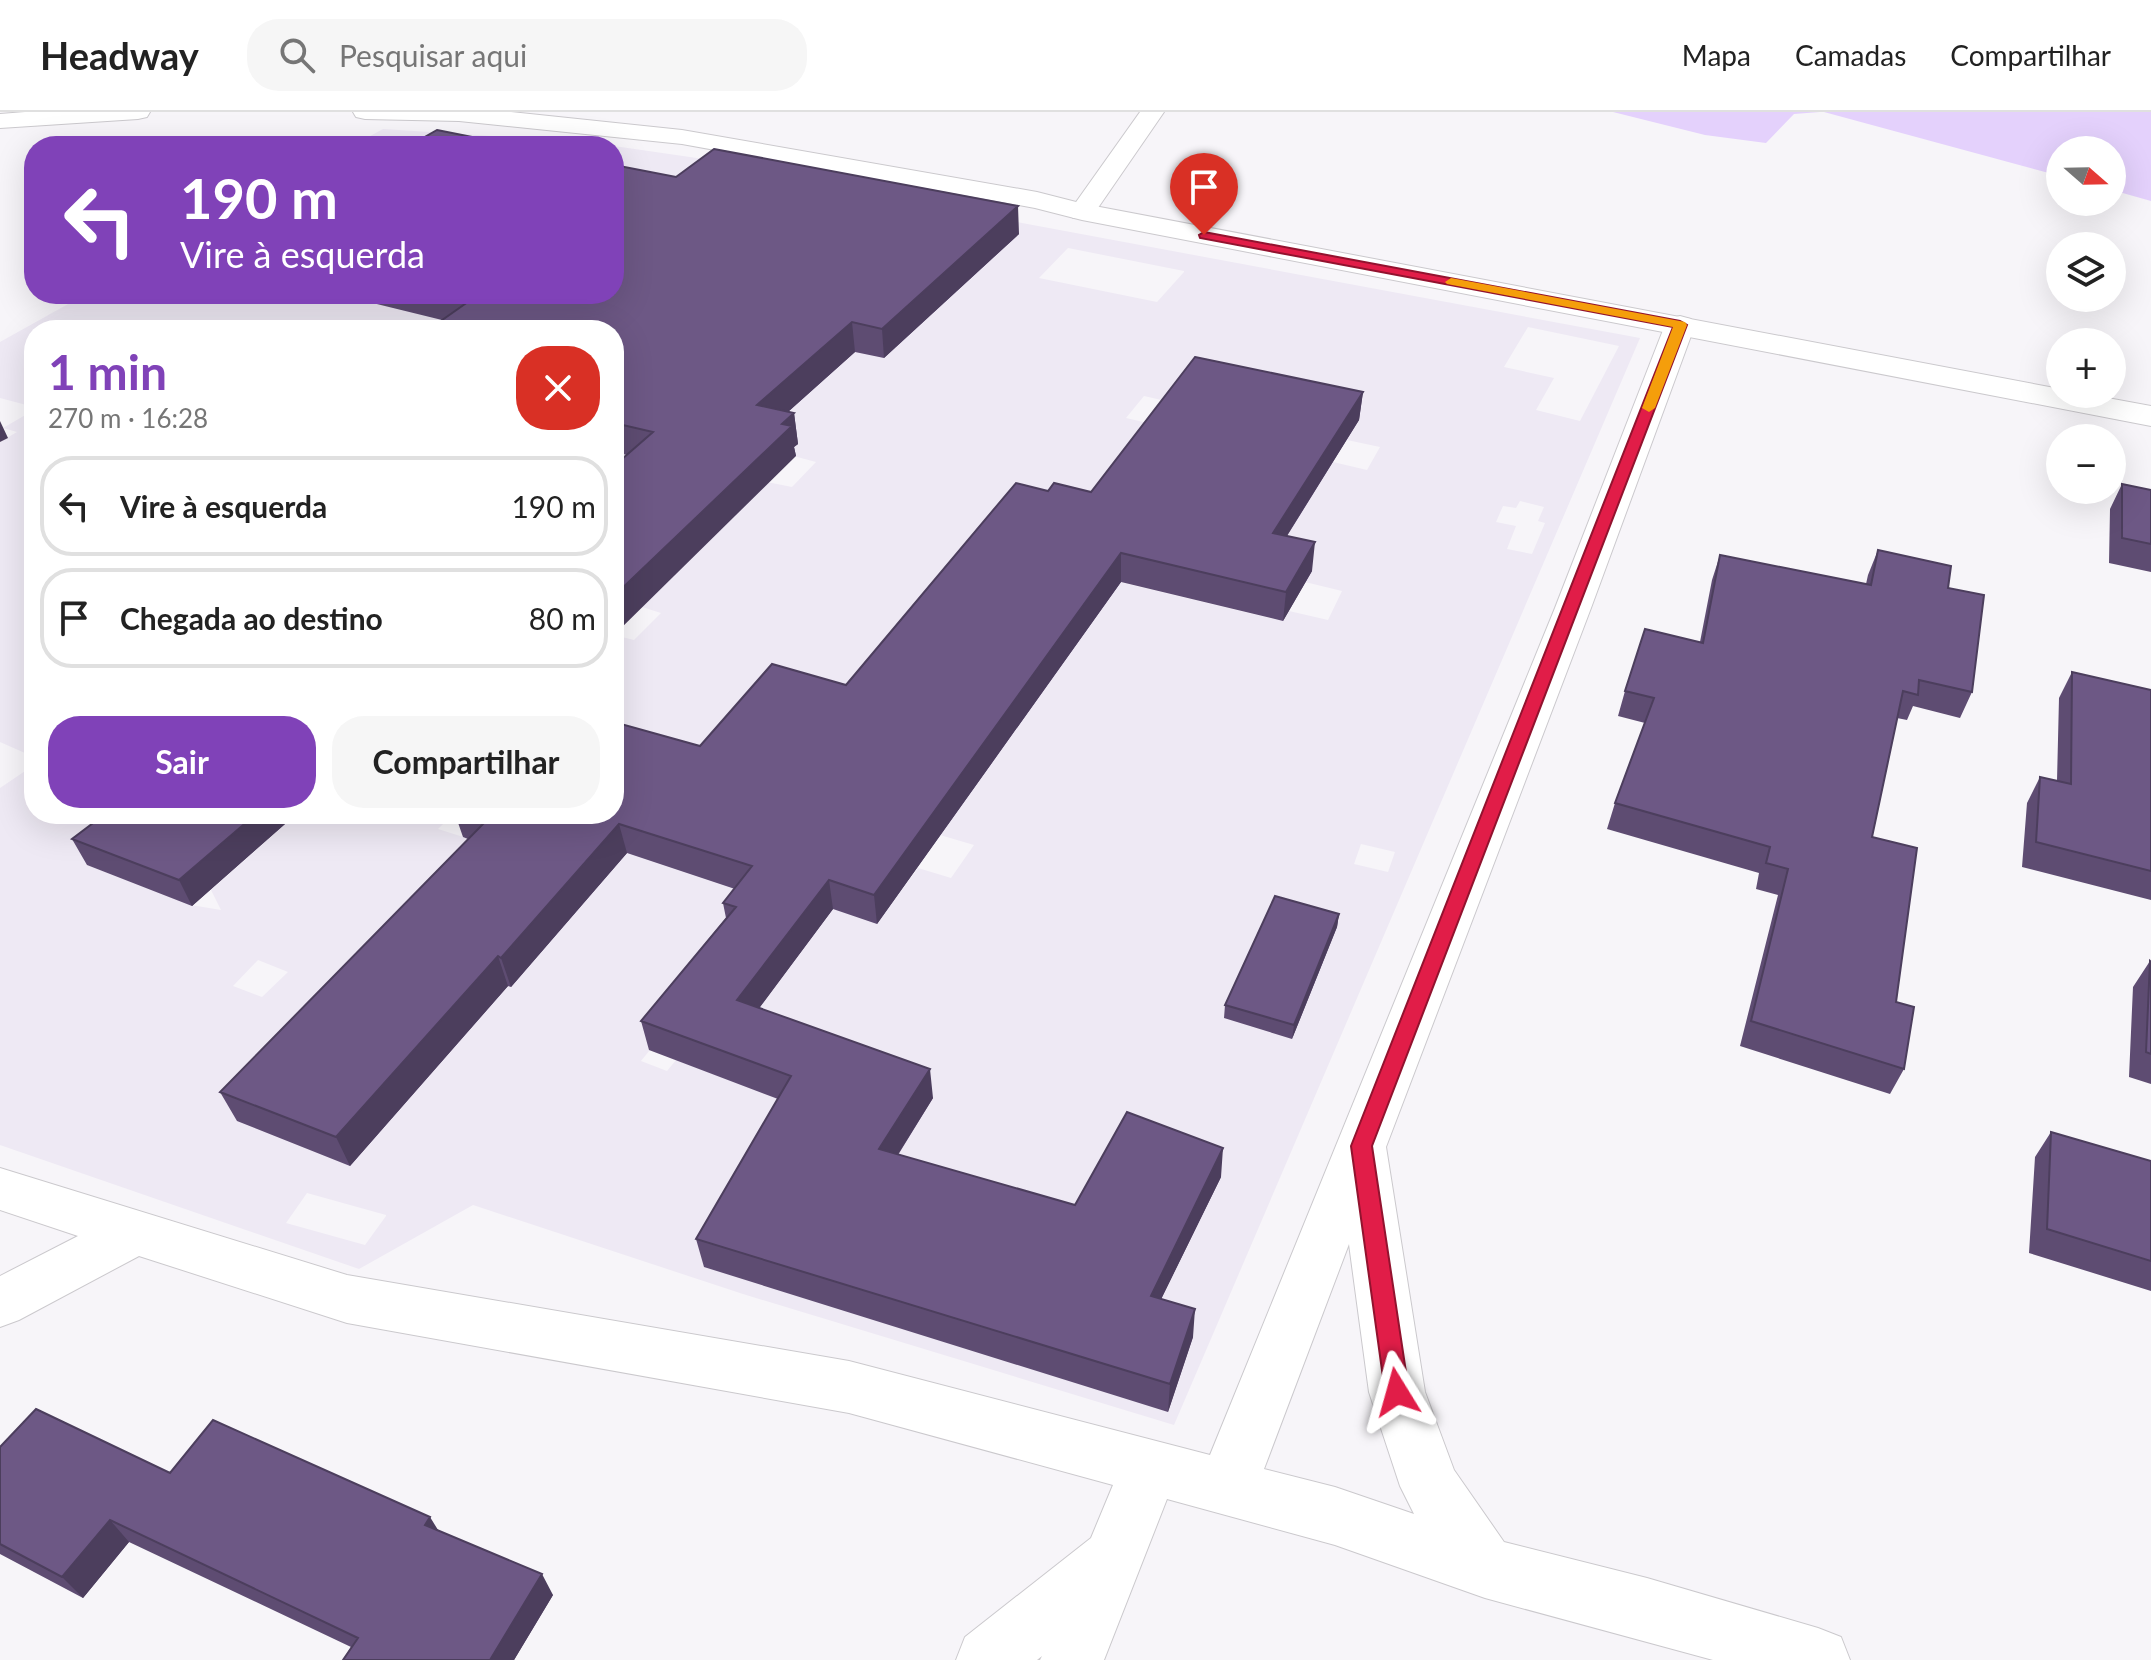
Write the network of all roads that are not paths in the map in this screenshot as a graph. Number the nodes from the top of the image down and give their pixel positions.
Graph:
1 (138, 112) edge
2 (365, 112) edge
3 (1152, 112) edge
4 (0, 121) edge
5 (1082, 212) junction
6 (1680, 325) junction
7 (2151, 416) edge
8 (1362, 1146) junction
9 (0, 1189) edge
10 (137, 1231) junction
11 (0, 1303) edge
12 (1150, 1467) junction
13 (1227, 1487) junction
14 (1113, 1557) junction
15 (1485, 1568) junction
16 (1647, 1609) junction
17 (988, 1660) edge
18 (1072, 1660) edge
19 (1699, 1660) edge
20 (1818, 1660) edge

1 - 4 street
2 - 5 street
3 - 5 street
5 - 6 street
6 - 7 street
6 - 8 street
8 - 13 street
8 - 15 street
9 - 10 street
10 - 11 street
10 - 12 street
12 - 13 street
12 - 14 street
13 - 15 street
14 - 17 street
14 - 18 street
15 - 16 street
16 - 19 street
16 - 20 street

